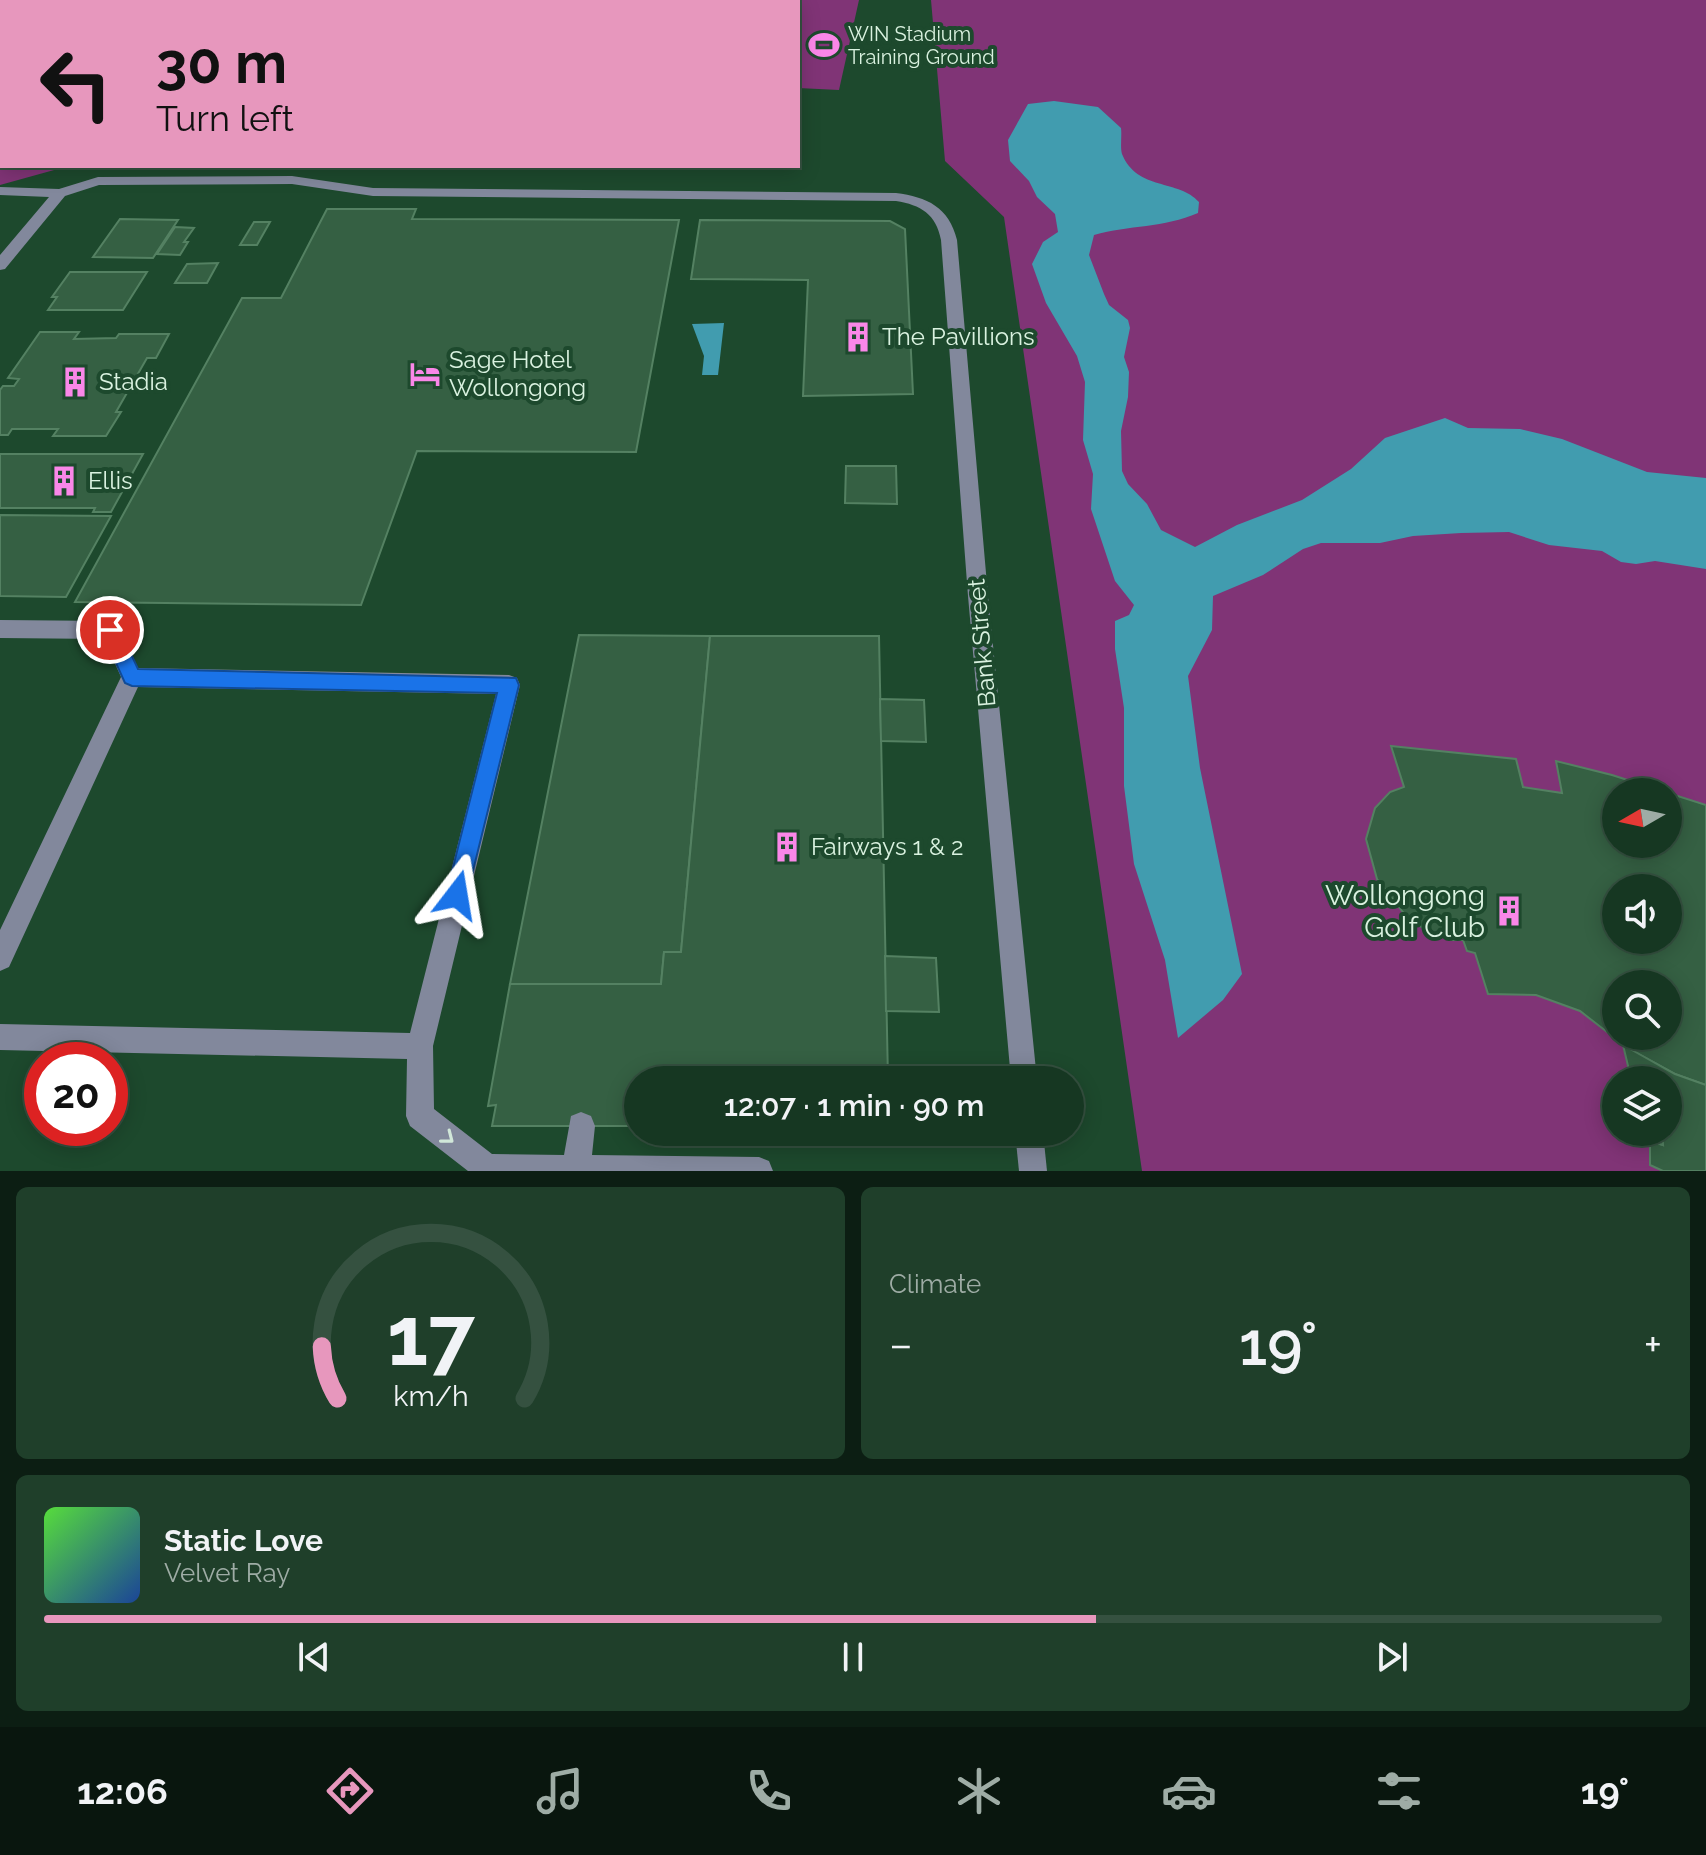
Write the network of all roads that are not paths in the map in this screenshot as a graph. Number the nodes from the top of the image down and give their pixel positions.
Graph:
1 (0, 191) edge
2 (60, 193) junction
3 (0, 238) edge
4 (21, 238) junction
5 (0, 265) edge
6 (0, 629) edge
7 (132, 677) junction
8 (0, 958) edge
9 (0, 1037) edge
10 (420, 1046) junction
11 (1023, 1066) edge
12 (581, 1126) dead end
13 (1030, 1146) edge
14 (576, 1169) junction
15 (759, 1171) edge
16 (1033, 1171) edge

1 - 2 street
2 - 4 street
2 - 11 street, Bank Street
3 - 4 street
4 - 5 street
6 - 7 street
7 - 8 street
7 - 10 street
9 - 10 street
10 -> 14 street
12 - 14 street
13 - 16 street
14 - 15 street

